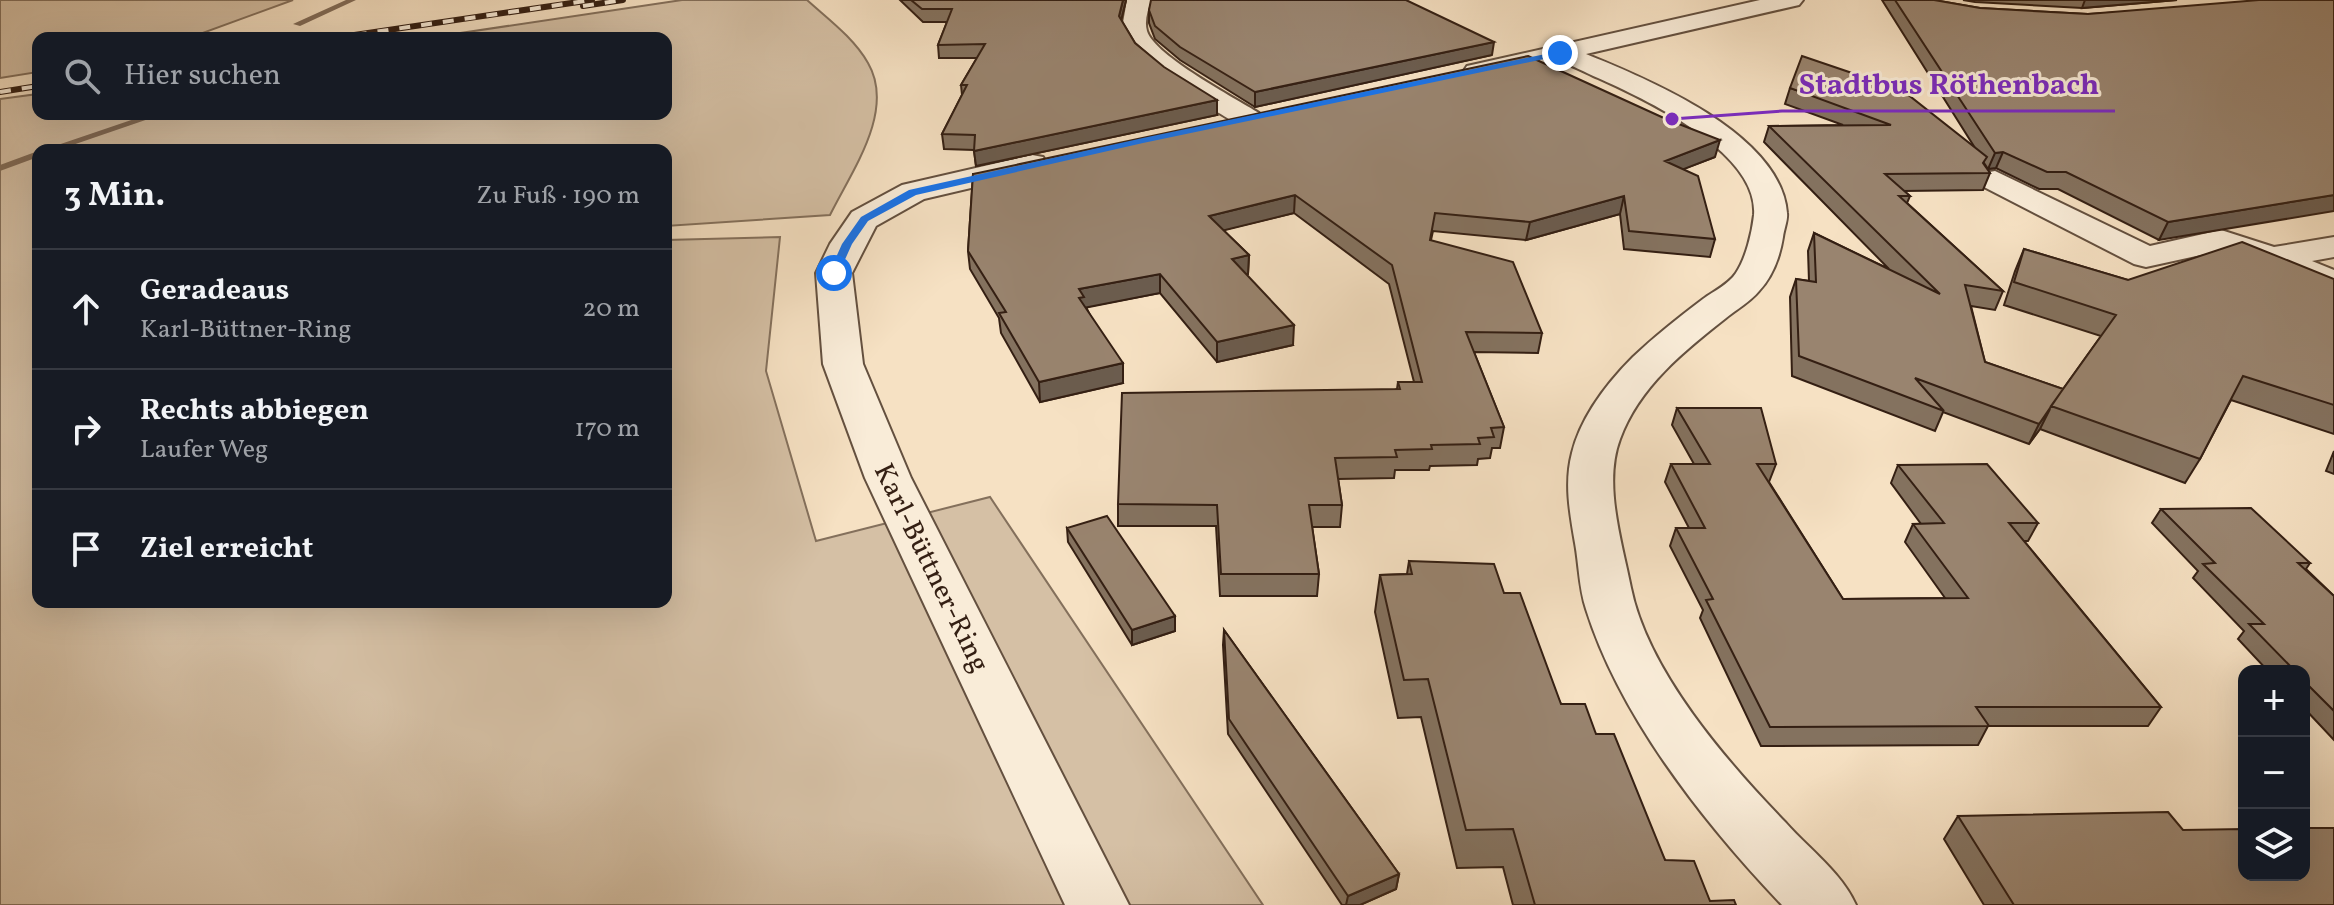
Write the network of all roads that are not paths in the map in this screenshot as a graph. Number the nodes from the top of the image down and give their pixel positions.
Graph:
1 (1139, 0) edge
2 (1691, 0) edge
3 (1791, 0) edge
4 (1732, 15) junction
5 (1560, 53) junction
6 (1446, 78) edge
7 (1204, 128) edge
8 (1055, 160) edge
9 (1995, 180) dead end
10 (2334, 247) edge
11 (2272, 258) junction
12 (2334, 283) edge
13 (1097, 905) edge
14 (1824, 905) edge

1 - 7 street
2 - 4 street
3 - 4 street
4 - 5 street
5 - 6 street
5 - 14 street
8 - 13 street, Karl-Büttner-Ring
9 - 11 street
10 - 11 street
11 - 12 street

